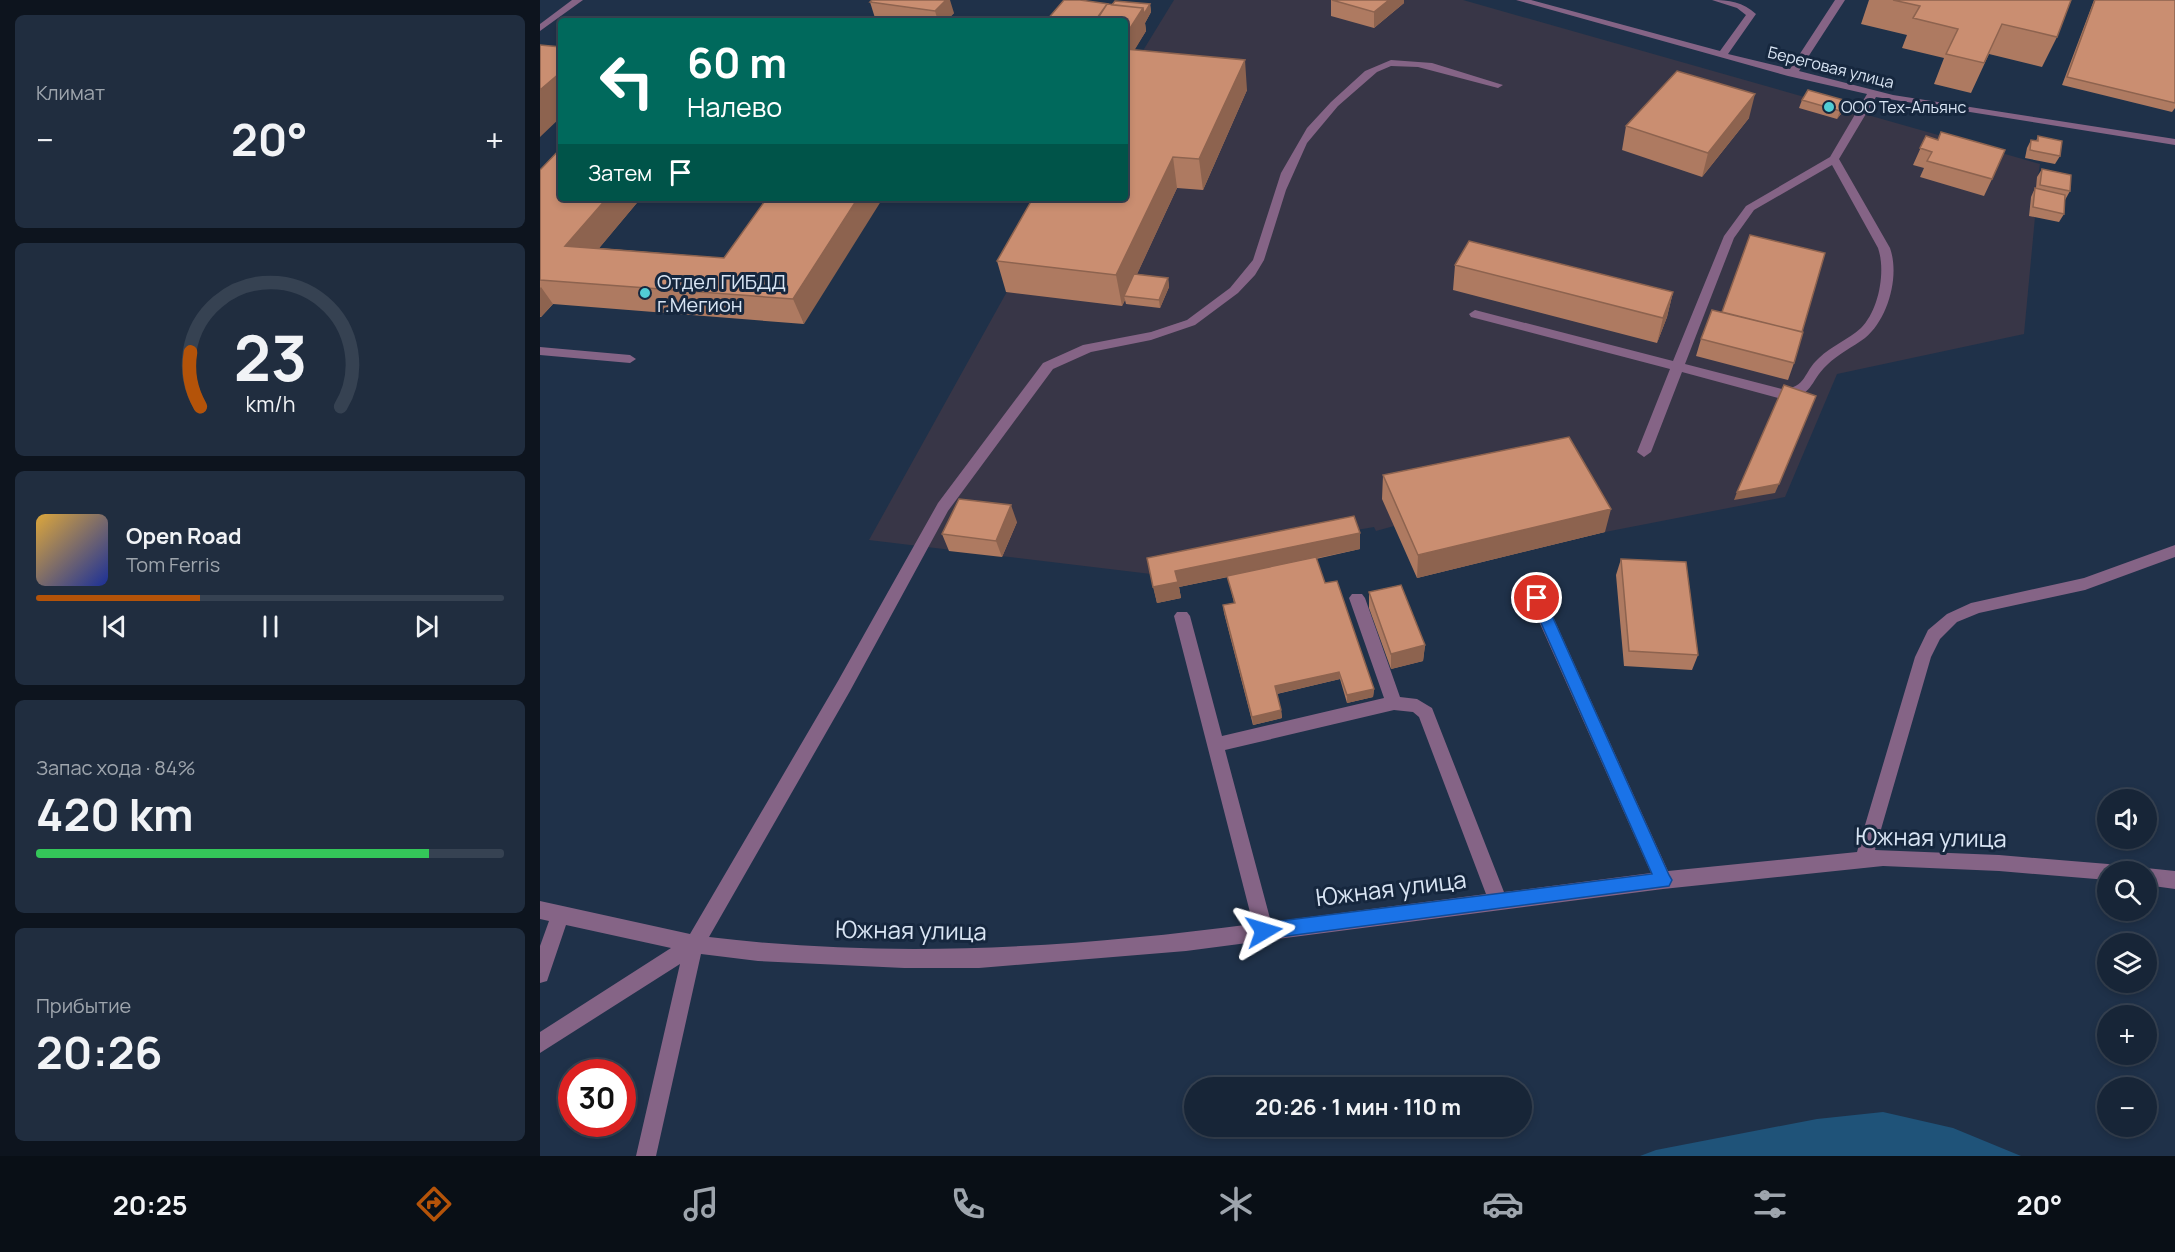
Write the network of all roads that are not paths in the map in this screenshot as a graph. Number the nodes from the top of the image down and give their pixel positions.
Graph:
1 (578, 0) edge
2 (1524, 0) edge
3 (1717, 0) edge
4 (1840, 0) edge
5 (540, 28) edge
6 (1722, 56) junction
7 (1792, 74) junction
8 (1498, 84) dead end
9 (1872, 94) junction
10 (2175, 142) edge
11 (1834, 159) junction
12 (1475, 314) dead end
13 (540, 351) edge
14 (630, 359) dead end
15 (1677, 367) junction
16 (1644, 452) dead end
17 (2175, 551) edge
18 (1357, 598) dead end
19 (1537, 598) dead end
20 (1182, 616) dead end
21 (1394, 703) junction
22 (1216, 745) junction
23 (1863, 861) junction
24 (2097, 871) edge
25 (2157, 878) edge
26 (1664, 880) junction
27 (2175, 880) edge
28 (1498, 901) junction
29 (540, 910) edge
30 (560, 914) junction
31 (1264, 931) junction
32 (694, 944) junction
33 (540, 974) edge
34 (540, 1043) edge
35 (646, 1156) edge

1 - 5 street
2 - 6 street, Береговая улица
3 - 6 street
4 - 7 street
6 - 7 street, Береговая улица
7 - 9 street, Береговая улица
8 - 32 street
9 - 10 street, Береговая улица
9 - 11 street
11 - 15 street
11 - 15 street
12 - 15 street
13 - 14 street
15 - 16 street
17 - 23 street
18 - 21 street
19 - 26 street
20 - 22 street
21 - 22 street
21 - 28 street
22 - 31 street
23 - 24 street, Южная улица
23 - 26 street, Южная улица
25 - 27 street
26 - 28 street, Южная улица
28 - 31 street, Южная улица
29 - 30 street, Южная улица
30 - 32 street, Южная улица
30 - 33 street
31 - 32 street, Южная улица
32 - 34 street
32 - 35 street

